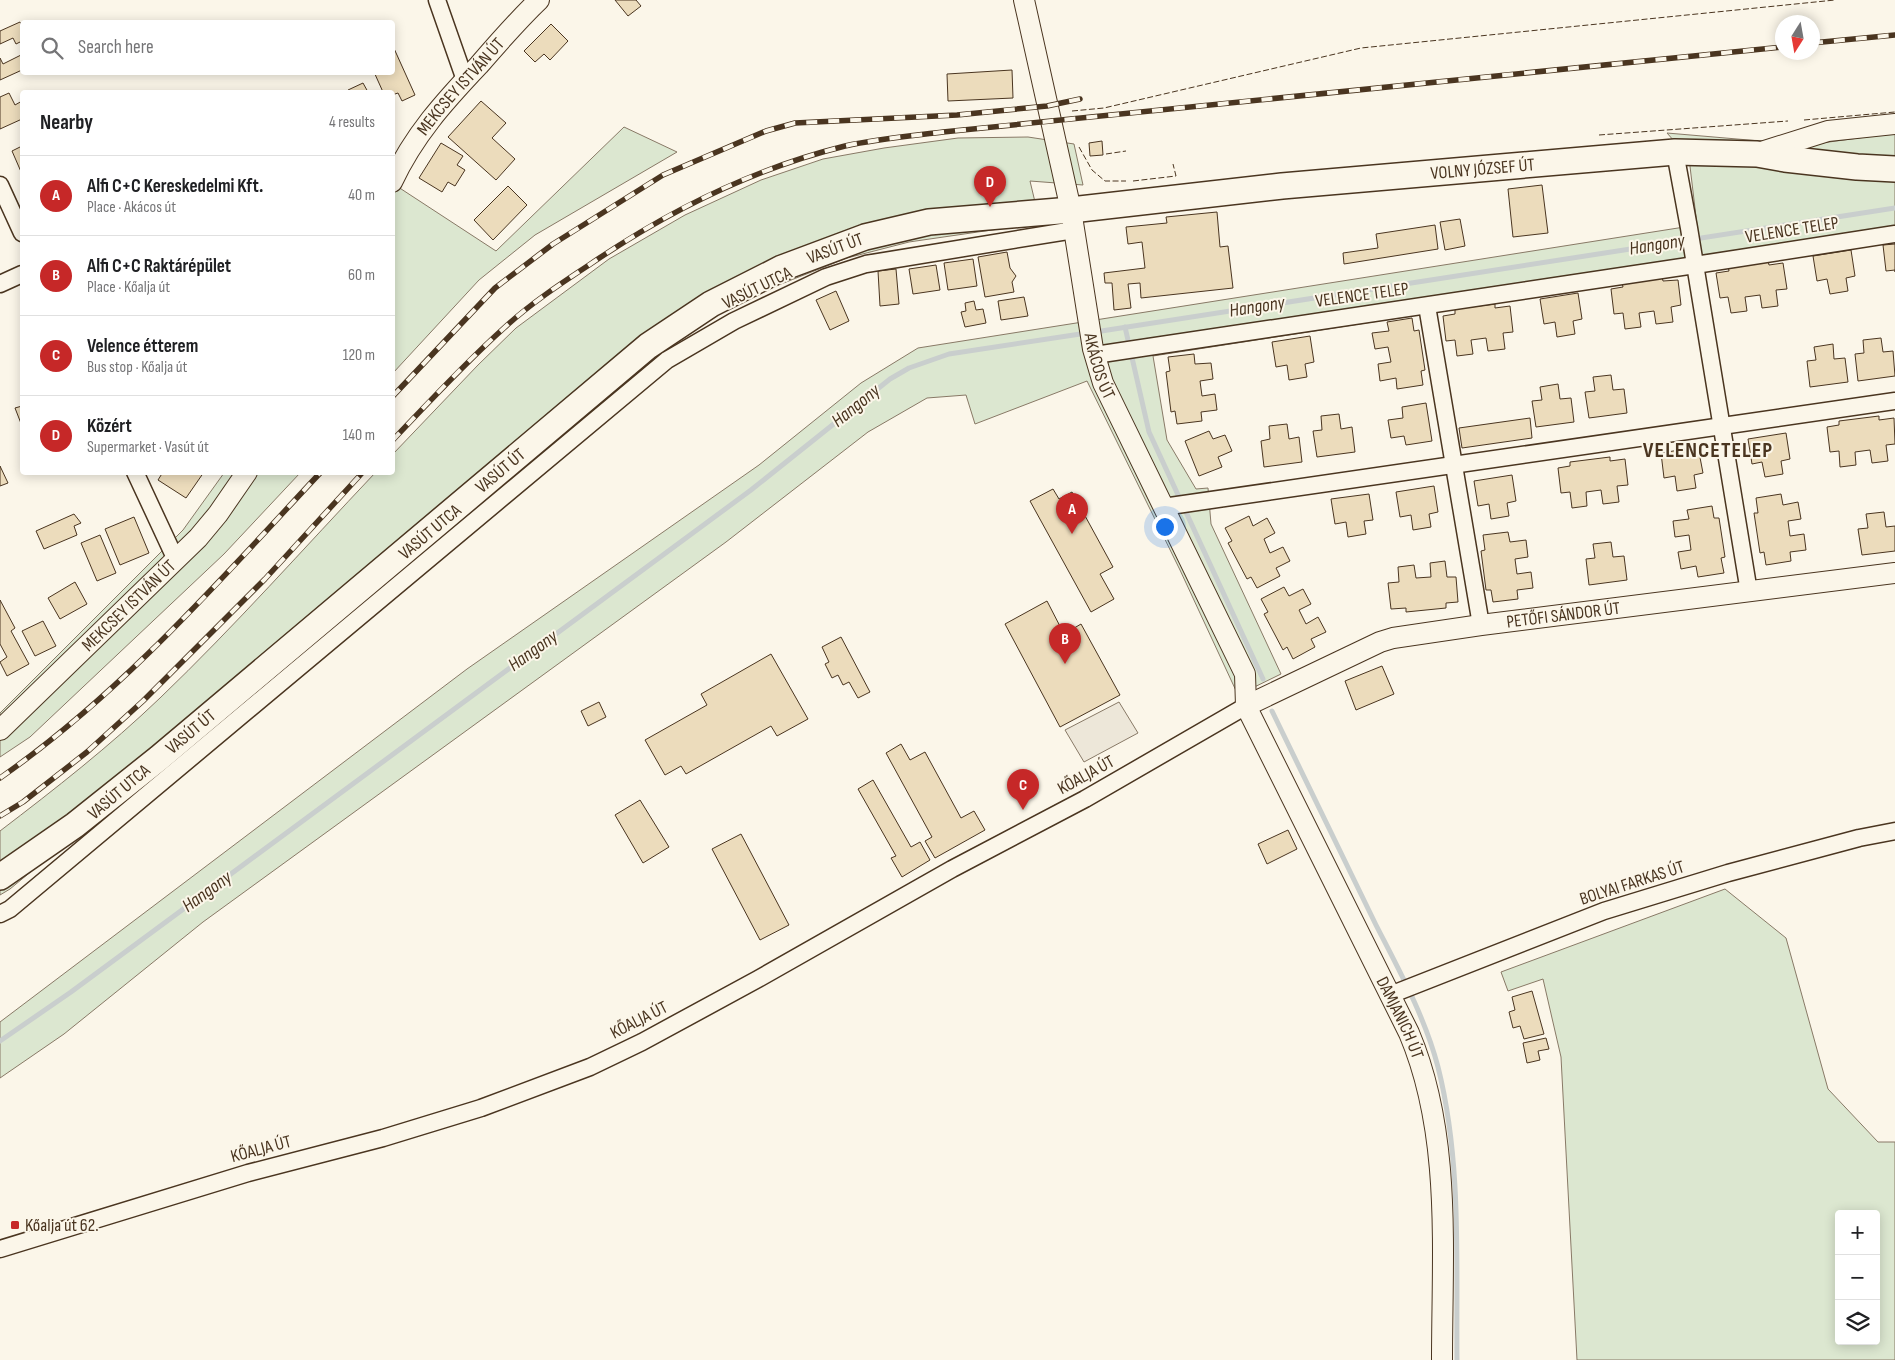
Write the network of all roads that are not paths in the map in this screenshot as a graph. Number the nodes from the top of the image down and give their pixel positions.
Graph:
1 (437, 0) edge
2 (539, 0) edge
3 (1024, 0) edge
4 (465, 80) junction
5 (1895, 124) edge
6 (1675, 152) junction
7 (1757, 154) junction
8 (1895, 169) edge
9 (395, 176) edge
10 (0, 185) edge
11 (1072, 220) junction
12 (20, 229) edge
13 (1895, 234) edge
14 (1694, 259) junction
15 (20, 275) edge
16 (0, 284) edge
17 (1427, 306) junction
18 (1094, 352) junction
19 (1895, 401) edge
20 (1722, 427) junction
21 (1453, 464) junction
22 (136, 475) edge
23 (246, 475) edge
24 (1175, 505) junction
25 (176, 560) junction
26 (1895, 573) edge
27 (1749, 592) junction
28 (1481, 625) junction
29 (1246, 706) junction
30 (0, 730) edge
31 (1895, 831) edge
32 (0, 877) edge
33 (0, 914) edge
34 (1395, 993) junction
35 (0, 1250) edge
36 (1442, 1360) edge

1 - 4 street
2 - 4 street, MEKCSEY ISTVÁN ÚT
3 - 11 street, AKÁCOS ÚT
4 - 9 street, MEKCSEY ISTVÁN ÚT
5 - 7 street
6 - 7 main road, VOLNY JÓZSEF ÚT
6 - 11 main road, VOLNY JÓZSEF ÚT
6 - 14 street
7 - 8 main road, VOLNY JÓZSEF ÚT
10 - 12 street
11 - 18 street, AKÁCOS ÚT
11 - 32 main road, VASÚT ÚT
11 - 33 street, VASÚT UTCA
13 - 14 street, VELENCE TELEP
14 - 17 street, VELENCE TELEP
14 - 20 street
15 - 16 street
17 - 18 street, VELENCE TELEP
17 - 21 street, VELENCE TELEP
18 - 24 street, AKÁCOS ÚT
19 - 20 street
20 - 21 street
20 - 27 street
21 - 24 street
21 - 28 street, VELENCE TELEP
22 - 25 street
23 - 25 street, MEKCSEY ISTVÁN ÚT
24 - 29 street, AKÁCOS ÚT
25 - 30 street, MEKCSEY ISTVÁN ÚT
26 - 27 street, PETŐFI SÁNDOR ÚT
27 - 28 street, PETŐFI SÁNDOR ÚT
28 - 29 street, PETŐFI SÁNDOR ÚT
29 - 34 street, DAMJANICH ÚT
29 - 35 street, KŐALJA ÚT
31 - 34 street, BOLYAI FARKAS ÚT
34 - 36 street, DAMJANICH ÚT

